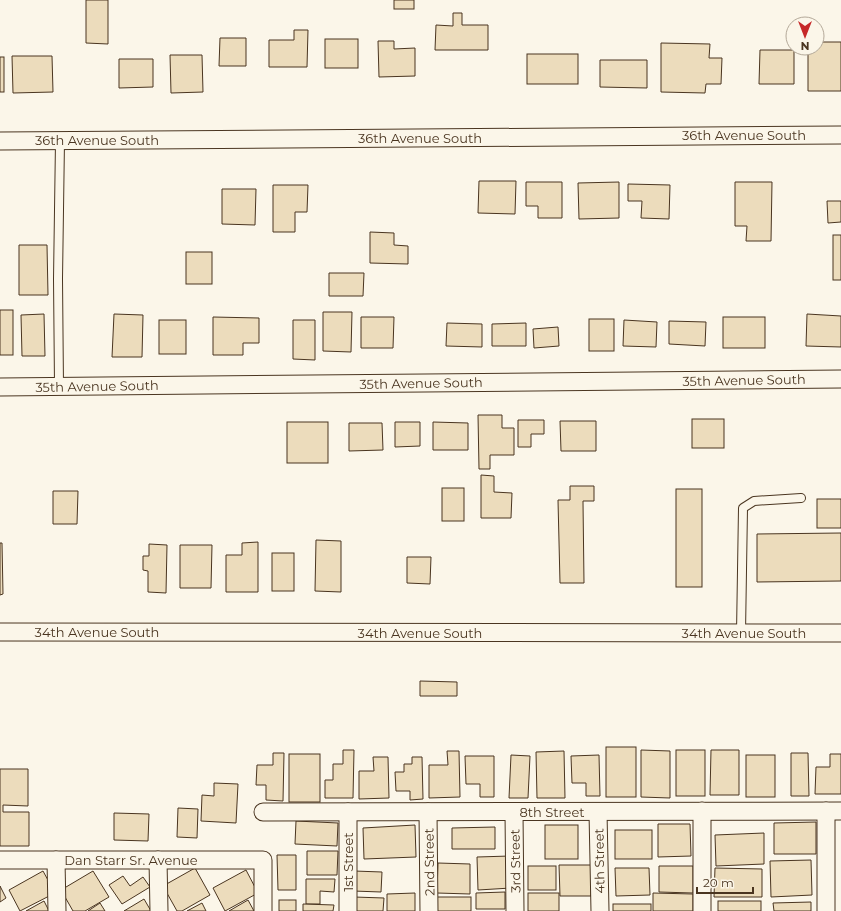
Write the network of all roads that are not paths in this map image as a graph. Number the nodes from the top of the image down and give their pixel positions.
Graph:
1 (841, 135) edge
2 (0, 141) edge
3 (60, 141) junction
4 (841, 379) edge
5 (59, 386) junction
6 (0, 387) edge
7 (801, 498) dead end
8 (0, 632) edge
9 (741, 633) junction
10 (841, 633) edge
11 (702, 811) junction
12 (833, 811) edge
13 (263, 812) dead end
14 (348, 812) junction
15 (428, 812) junction
16 (514, 812) junction
17 (598, 812) junction
18 (0, 860) edge
19 (56, 860) junction
20 (158, 860) junction
21 (57, 911) edge
22 (159, 911) edge
23 (263, 911) edge
24 (348, 911) edge
25 (430, 911) edge
26 (515, 911) edge
27 (600, 911) edge
28 (702, 911) edge
29 (826, 911) edge

1 - 3 street, 36th Avenue South
2 - 3 street, 36th Avenue South
3 - 5 lane
4 - 5 street, 35th Avenue South
5 - 6 street, 35th Avenue South
7 - 9 lane
8 - 9 street, 34th Avenue South
9 - 10 street, 34th Avenue South
11 - 12 street, 8th Street
11 - 17 street, 8th Street
11 - 28 street
12 - 29 street
13 - 14 street, 8th Street
14 - 15 street, 8th Street
14 - 24 street, 1st Street
15 - 16 street, 8th Street
15 - 25 street, 2nd Street
16 - 17 street, 8th Street
16 - 26 street, 3rd Street
17 - 27 street, 4th Street
18 - 19 street, Dan Starr Sr. Avenue
19 - 20 street, Dan Starr Sr. Avenue
19 - 21 street
20 - 22 street
20 - 23 street, Dan Starr Sr. Avenue

